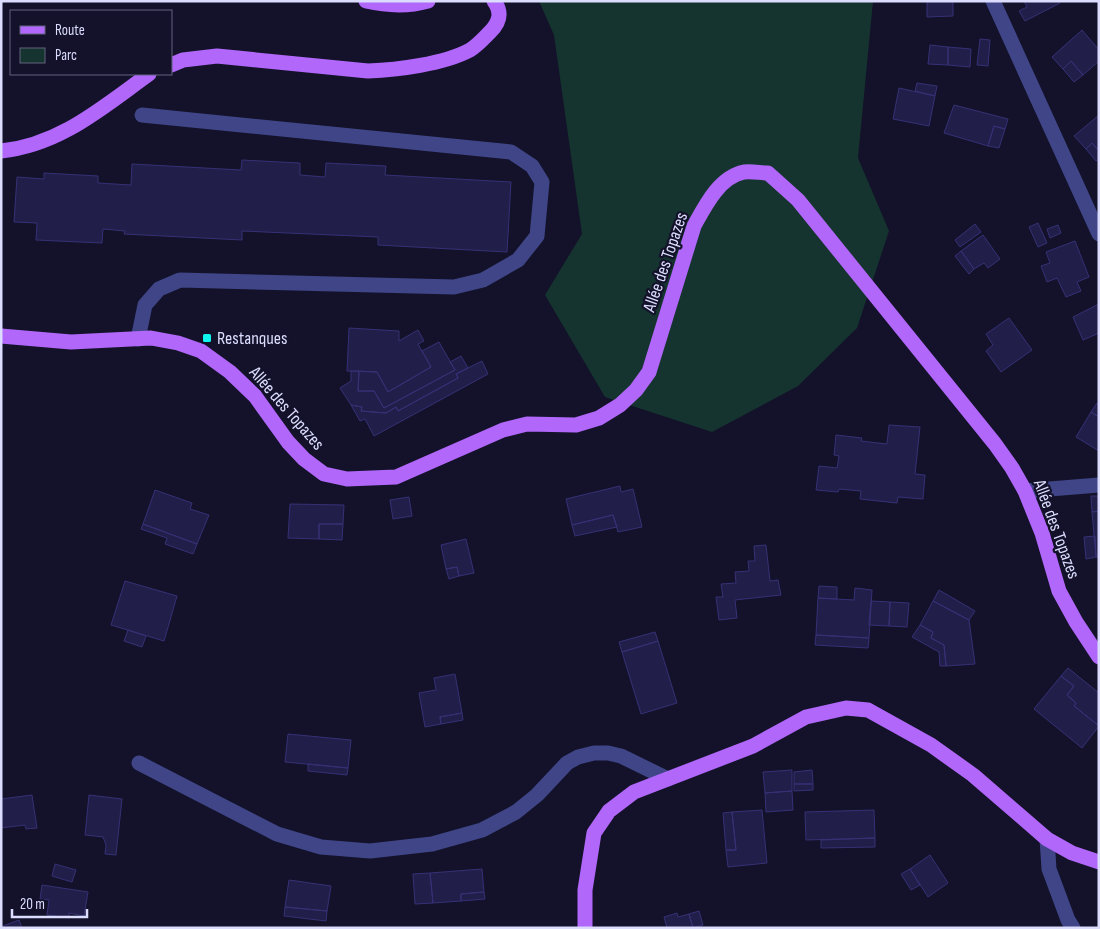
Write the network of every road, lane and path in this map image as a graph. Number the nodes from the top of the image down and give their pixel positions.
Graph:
1 (366, 1) edge
2 (428, 1) edge
3 (494, 1) edge
4 (992, 1) edge
5 (172, 65) edge
6 (149, 75) edge
7 (142, 115) dead end
8 (1, 151) edge
9 (1099, 234) edge
10 (1, 336) edge
11 (138, 339) junction
12 (1099, 485) edge
13 (1025, 491) junction
14 (1099, 657) edge
15 (139, 763) dead end
16 (668, 779) junction
17 (1048, 839) junction
18 (1099, 862) edge
19 (585, 928) edge
20 (1073, 928) edge

1 - 2 main road
3 - 5 main road
4 - 9 street
6 - 8 main road
7 - 11 street
10 - 11 main road, Allée des Topazes
11 - 13 main road, Allée des Topazes
12 - 13 street
13 - 14 main road, Allée des Topazes
15 - 16 street
16 - 17 main road
16 - 19 main road
17 - 18 main road
17 - 20 street

